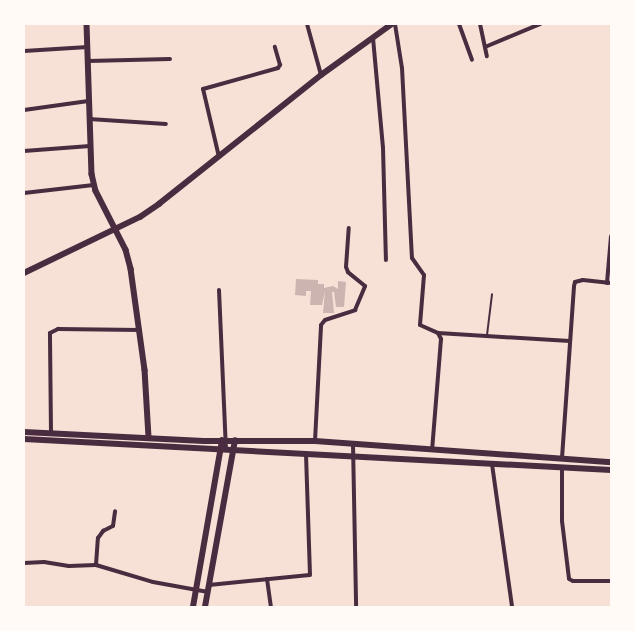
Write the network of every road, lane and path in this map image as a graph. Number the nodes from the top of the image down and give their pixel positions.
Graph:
1 (87, 24) edge
2 (308, 24) edge
3 (393, 24) edge
4 (460, 24) edge
5 (480, 24) edge
6 (540, 24) edge
7 (373, 38) junction
8 (275, 46) dead end
9 (88, 47) junction
10 (485, 47) junction
11 (24, 51) edge
12 (487, 56) dead end
13 (170, 59) dead end
14 (472, 60) dead end
15 (88, 61) junction
16 (321, 75) junction
17 (88, 101) junction
18 (24, 110) edge
19 (89, 119) junction
20 (166, 124) dead end
21 (90, 146) junction
22 (24, 151) edge
23 (219, 157) junction
24 (94, 185) junction
25 (24, 193) edge
26 (117, 228) junction
27 (349, 228) dead end
28 (611, 236) edge
29 (386, 260) dead end
30 (24, 273) edge
31 (609, 283) edge
32 (219, 290) dead end
33 (492, 294) dead end
34 (140, 330) junction
35 (438, 333) junction
36 (487, 336) junction
37 (570, 341) junction
38 (24, 432) edge
39 (51, 433) junction
40 (148, 437) junction
41 (24, 439) edge
42 (224, 441) junction
43 (235, 441) junction
44 (315, 442) junction
45 (353, 444) junction
46 (224, 450) junction
47 (233, 450) junction
48 (432, 450) junction
49 (306, 453) junction
50 (352, 456) junction
51 (562, 458) junction
52 (611, 462) edge
53 (492, 464) junction
54 (562, 467) junction
55 (611, 470) edge
56 (115, 511) dead end
57 (24, 563) edge
58 (96, 566) junction
59 (267, 579) junction
60 (611, 581) edge
61 (208, 588) junction
62 (196, 590) junction
63 (194, 607) edge
64 (205, 607) edge
65 (271, 607) edge
66 (356, 607) edge
67 (512, 607) edge

1 - 9 street
2 - 16 street
3 - 7 street
3 - 35 street
4 - 14 street
5 - 10 street
6 - 10 street
7 - 16 street
7 - 29 street
8 - 23 street
9 - 11 street
9 - 15 street
10 - 12 street
13 - 15 street
15 - 17 street
16 - 23 street
17 - 18 street
17 - 19 street
19 - 20 street
19 - 21 street
21 - 22 street
21 - 24 street
23 - 26 street
24 - 25 street
24 - 26 street
26 - 30 street
26 - 34 street
27 - 44 street
28 - 31 street
31 - 37 street
32 - 42 street
33 - 36 lane
34 - 39 street
34 - 40 street
35 - 36 street
35 - 48 street
36 - 37 street
37 - 51 street
38 - 39 main road
39 - 40 main road
40 - 42 main road
41 - 46 main road
42 - 43 main road
42 - 46 street
43 - 44 main road
43 - 47 street
44 - 45 main road
45 - 48 main road
45 - 50 street
46 - 47 main road
46 - 62 street
47 - 49 main road
47 - 61 street
48 - 51 main road
49 - 50 main road
49 - 59 street
50 - 53 main road
50 - 66 street
51 - 52 main road
53 - 54 main road
53 - 67 street
54 - 55 main road
54 - 60 street
56 - 58 street
57 - 58 street
58 - 62 street
59 - 61 street
59 - 65 street
61 - 62 street
61 - 64 street
62 - 63 street

